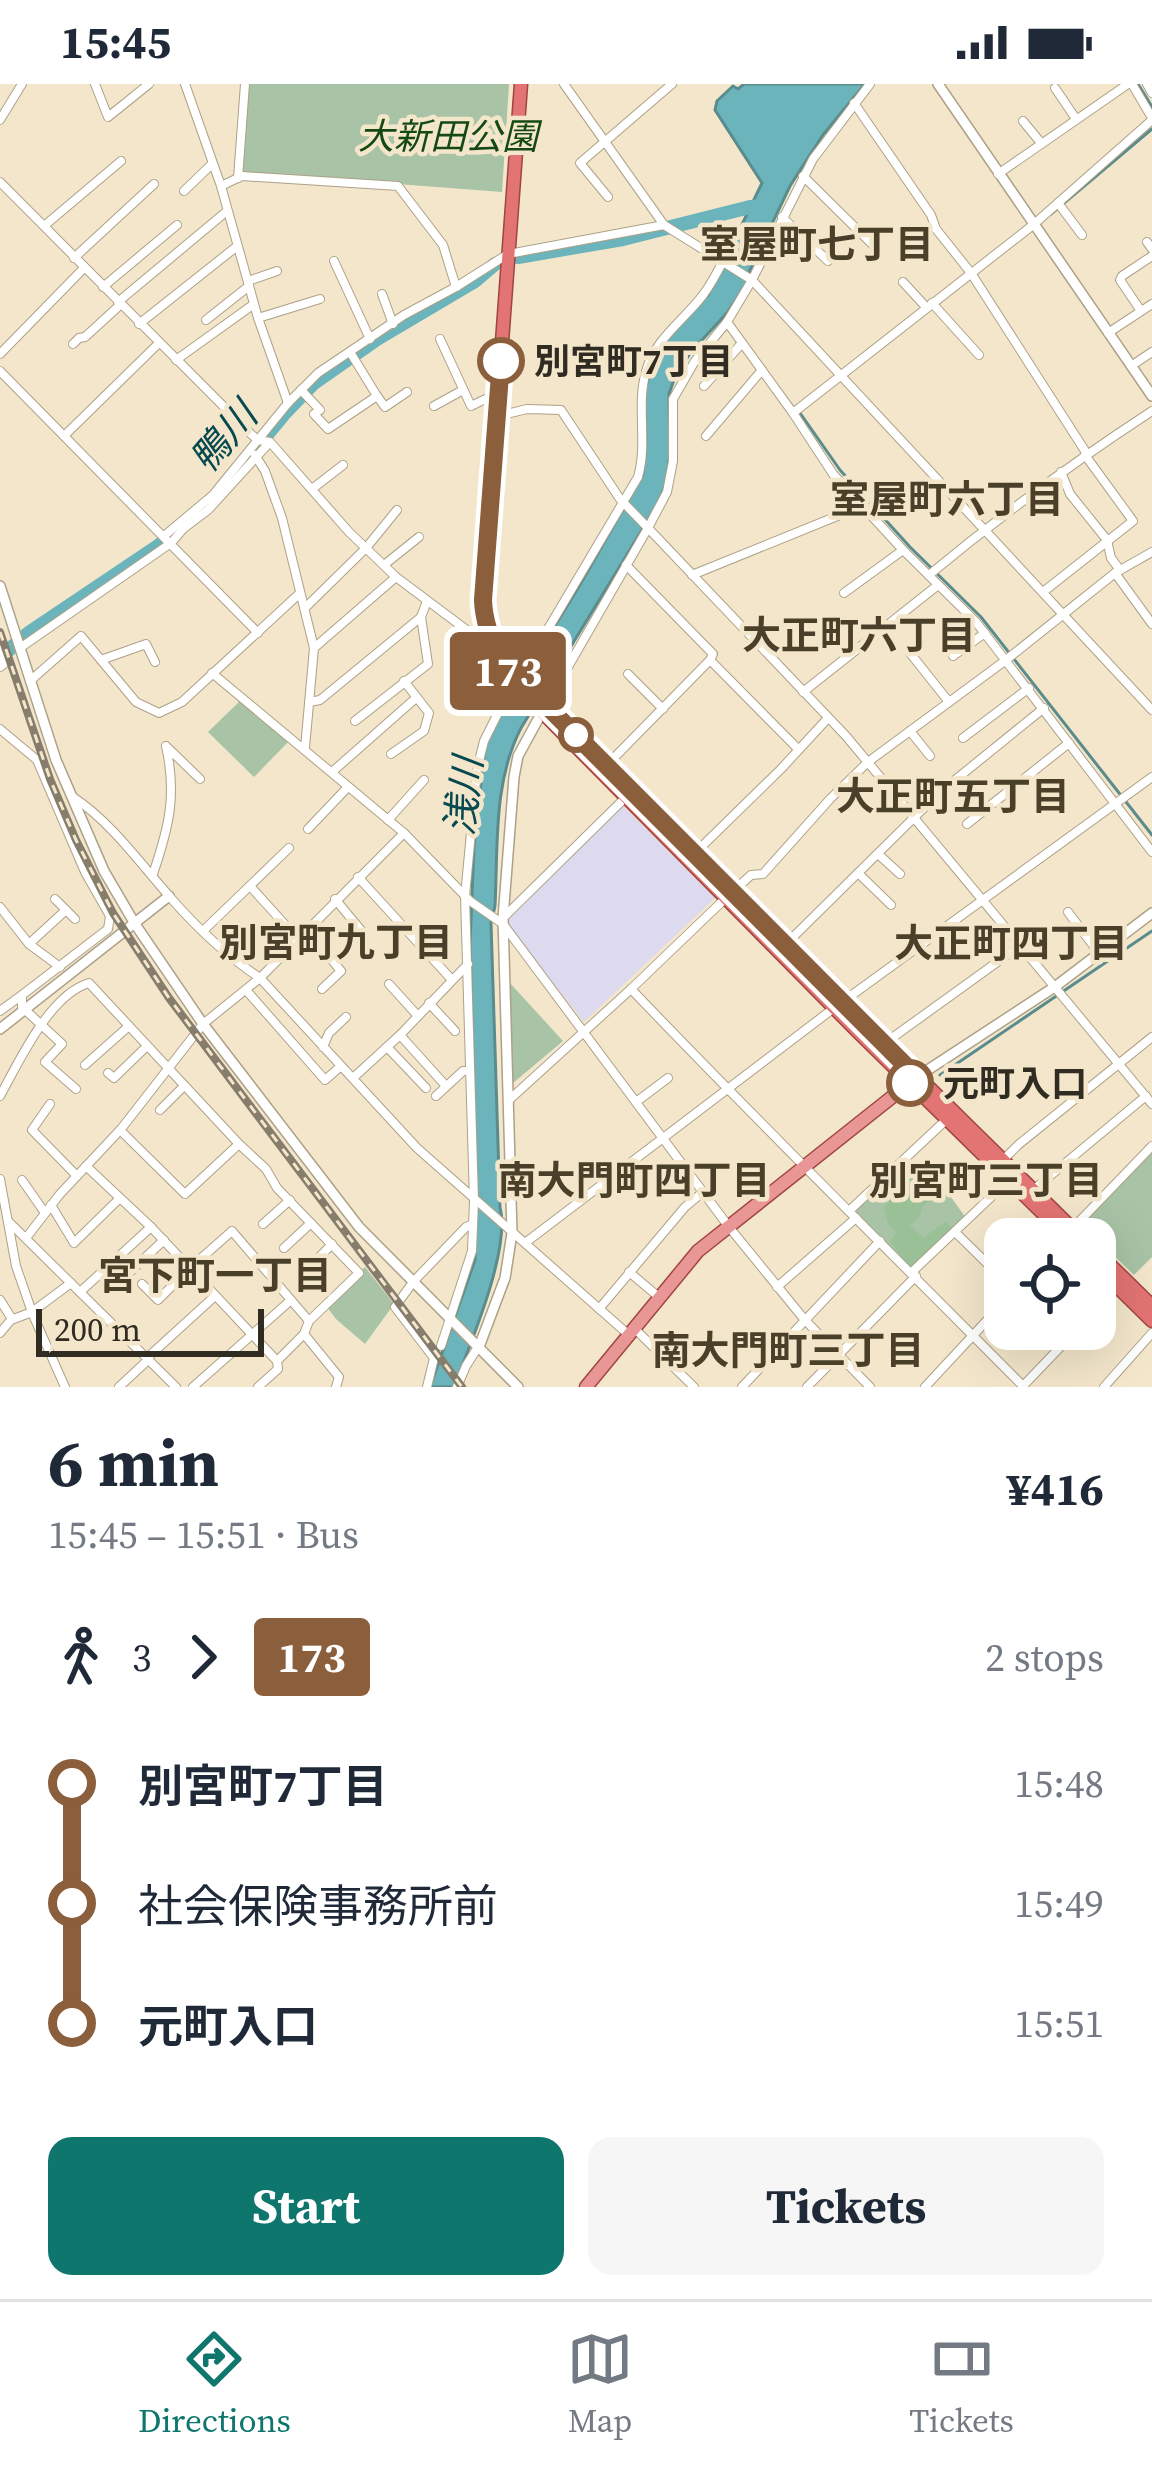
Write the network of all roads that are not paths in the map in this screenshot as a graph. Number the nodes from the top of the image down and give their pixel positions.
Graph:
1 (22, 84) edge
2 (149, 84) edge
3 (185, 84) edge
4 (245, 84) edge
5 (521, 84) edge
6 (564, 84) edge
7 (672, 84) edge
8 (870, 84) edge
9 (1130, 84) edge
10 (1147, 84) edge
11 (96, 85) edge
12 (941, 85) edge
13 (1054, 88) dead end
14 (0, 93) edge
15 (1152, 93) edge
16 (11, 101) junction
17 (854, 103) junction
18 (1076, 119) junction
19 (0, 120) edge
20 (1023, 121) dead end
21 (1151, 121) edge
22 (605, 143) junction
23 (1041, 144) junction
24 (121, 160) dead end
25 (212, 164) junction
26 (81, 174) dead end
27 (998, 174) junction
28 (803, 176) junction
29 (238, 179) junction
30 (0, 182) edge
31 (154, 184) dead end
32 (221, 185) junction
33 (89, 186) junction
34 (184, 191) dead end
35 (608, 197) dead end
36 (1058, 203) junction
37 (227, 211) junction
38 (782, 217) junction
39 (177, 225) dead end
40 (664, 225) junction
41 (1033, 225) junction
42 (44, 226) junction
43 (1082, 235) dead end
44 (236, 247) junction
45 (876, 248) dead end
46 (1150, 249) edge
47 (508, 254) junction
48 (74, 258) junction
49 (334, 261) dead end
50 (724, 262) junction
51 (828, 262) dead end
52 (84, 268) junction
53 (277, 271) dead end
54 (971, 273) junction
55 (750, 279) junction
56 (903, 282) dead end
57 (248, 283) junction
58 (103, 286) junction
59 (456, 287) junction
60 (382, 294) dead end
61 (320, 299) dead end
62 (119, 303) junction
63 (254, 304) junction
64 (1152, 304) edge
65 (929, 305) junction
66 (1141, 311) junction
67 (258, 318) junction
68 (206, 320) dead end
69 (727, 322) junction
70 (393, 323) junction
71 (139, 324) junction
72 (1108, 333) junction
73 (370, 339) junction
74 (440, 339) dead end
75 (159, 343) junction
76 (742, 343) junction
77 (73, 344) dead end
78 (349, 352) junction
79 (1152, 352) edge
80 (0, 354) edge
81 (979, 355) dead end
82 (176, 360) junction
83 (1130, 366) junction
84 (0, 370) edge
85 (762, 370) junction
86 (841, 374) junction
87 (704, 386) dead end
88 (301, 390) junction
89 (463, 390) junction
90 (407, 392) dead end
91 (498, 393) junction
92 (377, 396) junction
93 (1152, 396) edge
94 (288, 403) junction
95 (434, 406) dead end
96 (1152, 411) edge
97 (793, 413) junction
98 (496, 416) junction
99 (64, 436) junction
100 (706, 436) dead end
101 (270, 442) junction
102 (255, 448) junction
103 (1086, 454) junction
104 (343, 465) dead end
105 (1061, 472) junction
106 (312, 489) junction
107 (626, 506) junction
108 (862, 506) junction
109 (397, 510) dead end
110 (646, 527) junction
111 (985, 529) junction
112 (419, 537) dead end
113 (167, 540) junction
114 (1107, 540) junction
115 (366, 548) junction
116 (903, 550) junction
117 (1152, 552) edge
118 (384, 565) junction
119 (626, 565) junction
120 (1118, 571) junction
121 (692, 575) junction
122 (929, 575) junction
123 (396, 577) junction
124 (938, 585) junction
125 (0, 586) edge
126 (1043, 592) junction
127 (300, 593) junction
128 (844, 593) dead end
129 (427, 601) junction
130 (305, 608) junction
131 (1063, 613) junction
132 (421, 617) junction
133 (1152, 624) edge
134 (985, 633) junction
135 (258, 634) junction
136 (20, 648) junction
137 (0, 649) edge
138 (314, 649) junction
139 (494, 650) junction
140 (910, 653) dead end
141 (953, 656) dead end
142 (101, 660) junction
143 (710, 660) junction
144 (1006, 660) junction
145 (154, 662) dead end
146 (0, 667) edge
147 (212, 673) junction
148 (628, 674) dead end
149 (30, 681) junction
150 (404, 681) junction
151 (518, 683) junction
152 (1028, 688) junction
153 (803, 692) junction
154 (416, 698) junction
155 (309, 702) junction
156 (949, 702) junction
157 (542, 707) junction
158 (1044, 708) junction
159 (663, 709) junction
160 (1152, 710) edge
161 (828, 718) junction
162 (356, 721) dead end
163 (0, 729) edge
164 (910, 731) junction
165 (963, 738) dead end
166 (1070, 742) junction
167 (305, 749) junction
168 (798, 749) junction
169 (392, 754) dead end
170 (930, 756) dead end
171 (37, 760) junction
172 (56, 760) junction
173 (868, 763) junction
174 (603, 769) junction
175 (332, 772) junction
176 (1152, 777) edge
177 (200, 779) dead end
178 (424, 780) dead end
179 (347, 788) junction
180 (629, 795) junction
181 (73, 797) junction
182 (1116, 804) junction
183 (914, 819) junction
184 (388, 820) junction
185 (967, 824) dead end
186 (308, 829) dead end
187 (404, 832) junction
188 (289, 848) dead end
189 (1152, 852) edge
190 (878, 854) junction
191 (691, 857) junction
192 (858, 873) junction
193 (153, 874) junction
194 (899, 874) dead end
195 (358, 877) junction
196 (250, 886) junction
197 (728, 895) junction
198 (170, 896) junction
199 (55, 898) dead end
200 (468, 898) junction
201 (335, 899) junction
202 (983, 900) junction
203 (891, 905) dead end
204 (0, 907) edge
205 (66, 910) junction
206 (1068, 912) dead end
207 (1152, 914) edge
208 (75, 919) dead end
209 (500, 920) junction
210 (13, 924) junction
211 (135, 924) junction
212 (204, 930) junction
213 (307, 930) junction
214 (0, 934) edge
215 (364, 934) dead end
216 (298, 939) junction
217 (29, 944) junction
218 (1021, 945) junction
219 (782, 948) junction
220 (1099, 953) junction
221 (469, 962) junction
222 (60, 967) junction
223 (260, 978) junction
224 (452, 980) junction
225 (389, 984) dead end
226 (1056, 986) junction
227 (631, 989) junction
228 (246, 990) junction
229 (322, 990) dead end
230 (22, 995) junction
231 (429, 1003) junction
232 (838, 1006) junction
233 (27, 1010) junction
234 (0, 1011) edge
235 (417, 1015) junction
236 (346, 1017) dead end
237 (41, 1024) junction
238 (202, 1024) junction
239 (129, 1026) junction
240 (0, 1029) edge
241 (455, 1031) dead end
242 (583, 1033) junction
243 (400, 1035) junction
244 (1152, 1036) edge
245 (883, 1044) junction
246 (146, 1046) junction
247 (323, 1046) junction
248 (387, 1047) junction
249 (1119, 1064) junction
250 (85, 1065) dead end
251 (341, 1066) junction
252 (168, 1069) junction
253 (470, 1071) junction
254 (108, 1073) dead end
255 (352, 1078) junction
256 (668, 1078) dead end
257 (914, 1080) junction
258 (184, 1086) junction
259 (446, 1086) junction
260 (426, 1088) dead end
261 (76, 1090) dead end
262 (727, 1090) junction
263 (0, 1096) edge
264 (436, 1096) dead end
265 (509, 1100) junction
266 (1149, 1100) edge
267 (636, 1102) junction
268 (50, 1104) dead end
269 (160, 1110) dead end
270 (947, 1119) junction
271 (120, 1130) junction
272 (664, 1138) junction
273 (239, 1144) junction
274 (1152, 1146) edge
275 (1002, 1161) junction
276 (86, 1166) junction
277 (807, 1166) junction
278 (77, 1176) junction
279 (0, 1179) edge
280 (22, 1180) dead end
281 (1009, 1180) junction
282 (1032, 1191) junction
283 (703, 1192) junction
284 (121, 1198) junction
285 (290, 1200) junction
286 (476, 1202) junction
287 (48, 1209) junction
288 (852, 1214) junction
289 (1049, 1218) edge
290 (1054, 1218) edge
291 (1085, 1218) edge
292 (311, 1223) junction
293 (263, 1224) dead end
294 (473, 1224) junction
295 (6, 1225) edge
296 (151, 1227) junction
297 (729, 1228) junction
298 (956, 1232) junction
299 (512, 1233) junction
300 (26, 1238) junction
301 (164, 1240) junction
302 (880, 1241) junction
303 (525, 1243) junction
304 (332, 1244) junction
305 (284, 1248) dead end
306 (984, 1260) edge
307 (190, 1268) junction
308 (131, 1271) dead end
309 (307, 1271) dead end
310 (1116, 1271) edge
311 (629, 1272) junction
312 (914, 1274) junction
313 (70, 1282) junction
314 (413, 1282) junction
315 (142, 1284) dead end
316 (1116, 1286) edge
317 (777, 1287) junction
318 (80, 1292) junction
319 (215, 1296) junction
320 (660, 1298) junction
321 (0, 1300) edge
322 (291, 1300) junction
323 (1152, 1306) edge
324 (599, 1309) junction
325 (32, 1312) junction
326 (450, 1319) junction
327 (804, 1319) junction
328 (13, 1320) junction
329 (309, 1321) junction
330 (1152, 1321) edge
331 (984, 1323) edge
332 (633, 1332) junction
333 (0, 1333) edge
334 (1152, 1333) edge
335 (251, 1334) junction
336 (304, 1334) junction
337 (973, 1335) junction
338 (440, 1346) dead end
339 (478, 1347) junction
340 (1058, 1350) edge
341 (839, 1354) junction
342 (147, 1359) junction
343 (277, 1361) junction
344 (65, 1387) edge
345 (119, 1387) edge
346 (176, 1387) edge
347 (193, 1387) edge
348 (258, 1387) edge
349 (336, 1387) edge
350 (427, 1387) edge
351 (457, 1387) edge
352 (518, 1387) edge
353 (586, 1387) edge
354 (694, 1387) edge
355 (742, 1387) edge
356 (807, 1387) edge
357 (870, 1387) edge
358 (925, 1387) edge
359 (1023, 1387) edge
360 (1104, 1387) edge

1 - 16 street
2 - 11 street
3 - 25 street
4 - 29 street
5 - 47 highway
6 - 22 street
7 - 22 street
8 - 17 street
9 - 18 street
9 - 21 street
10 - 15 street
12 - 27 street
13 - 18 street
14 - 16 street
16 - 19 street
17 - 28 street
17 - 54 street
18 - 23 street
20 - 23 street
21 - 36 street
22 - 35 street
22 - 40 street
23 - 27 street
24 - 33 street
25 - 32 street
25 - 34 street
26 - 33 street
27 - 41 street
28 - 38 street
28 - 45 street
29 - 32 street
29 - 59 street
30 - 42 street
31 - 48 street
32 - 37 street
33 - 42 street
36 - 41 street
36 - 43 street
37 - 44 street
37 - 62 street
38 - 51 street
38 - 55 street
39 - 58 street
40 - 47 street
40 - 50 street
41 - 54 street
41 - 72 street
42 - 48 street
44 - 57 street
44 - 71 street
46 - 66 street
47 - 59 street
47 - 91 highway
48 - 52 street
49 - 73 street
50 - 55 street
50 - 107 street
52 - 58 street
52 - 80 street
53 - 57 street
54 - 65 street
54 - 103 street
55 - 69 street
55 - 86 street
56 - 65 street
57 - 63 street
57 - 68 street
58 - 62 street
59 - 70 street
60 - 70 street
61 - 67 street
62 - 71 street
62 - 77 street
63 - 67 street
63 - 82 street
64 - 66 street
65 - 81 street
65 - 86 street
66 - 72 street
67 - 94 street
69 - 76 street
69 - 110 street
70 - 73 street
71 - 75 street
72 - 83 street
73 - 78 street
74 - 89 street
75 - 82 street
75 - 99 street
76 - 85 street
76 - 87 street
78 - 88 street
78 - 92 street
79 - 83 street
82 - 102 street
83 - 93 street
84 - 99 street
85 - 97 street
85 - 100 street
86 - 97 street
86 - 111 street
88 - 92 street
88 - 94 street
89 - 91 street
89 - 95 street
90 - 92 street
91 - 98 highway
94 - 102 street
96 - 103 street
97 - 108 street
98 - 107 street
98 - 139 highway
99 - 113 street
101 - 102 street
101 - 102 street
101 - 106 street
102 - 113 street
102 - 127 street
103 - 105 street
103 - 114 street
104 - 106 street
105 - 111 street
105 - 114 street
106 - 115 street
107 - 110 street
107 - 151 street
108 - 116 street
108 - 121 street
109 - 115 street
110 - 119 street
110 - 121 street
111 - 122 street
111 - 126 street
112 - 118 street
113 - 135 street
113 - 136 street
114 - 120 street
114 - 126 street
115 - 118 street
115 - 130 street
116 - 122 street
116 - 128 street
117 - 120 street
118 - 123 street
119 - 143 street
119 - 157 street
120 - 131 street
120 - 133 street
121 - 153 street
122 - 124 street
123 - 129 street
123 - 138 street
124 - 134 street
124 - 153 street
125 - 136 street
126 - 131 street
127 - 130 street
127 - 135 street
129 - 132 street
129 - 139 street
130 - 138 street
131 - 144 street
131 - 160 street
132 - 150 street
132 - 155 street
134 - 141 street
134 - 144 street
135 - 147 street
136 - 149 street
137 - 146 street
138 - 155 street
139 - 151 highway
140 - 156 street
142 - 145 street
142 - 147 street
142 - 149 street
143 - 159 street
143 - 168 street
144 - 152 street
144 - 156 street
147 - 167 street
148 - 159 street
149 - 172 street
150 - 154 street
150 - 162 street
151 - 157 highway
151 - 200 street
152 - 158 street
152 - 165 street
153 - 161 street
154 - 169 street
154 - 175 street
155 - 167 street
156 - 164 street
157 - 174 highway
157 - 209 street
158 - 166 street
158 - 183 street
159 - 174 street
161 - 168 street
161 - 173 street
163 - 171 street
164 - 170 street
164 - 173 street
166 - 182 street
166 - 185 street
167 - 175 street
168 - 191 street
171 - 172 street
171 - 222 street
172 - 181 street
173 - 183 street
173 - 197 street
174 - 180 highway
175 - 179 street
176 - 182 street
177 - 193 street
178 - 184 street
179 - 184 street
179 - 186 street
180 - 191 highway
180 - 209 street
181 - 193 street
181 - 211 street
182 - 189 street
182 - 202 street
183 - 190 street
183 - 202 street
184 - 187 street
187 - 195 street
187 - 200 street
188 - 196 street
190 - 192 street
190 - 194 street
191 - 197 highway
192 - 203 street
192 - 219 street
193 - 198 street
195 - 201 street
195 - 224 street
196 - 212 street
196 - 216 street
197 - 219 highway
197 - 227 street
198 - 211 street
198 - 212 street
199 - 205 street
200 - 209 street
200 - 221 street
201 - 213 street
201 - 215 street
202 - 218 street
202 - 232 street
204 - 210 street
205 - 208 street
205 - 217 street
206 - 220 street
207 - 220 street
209 - 242 street
209 - 265 street
210 - 214 street
210 - 217 street
211 - 233 street
211 - 238 street
212 - 223 street
213 - 216 street
213 - 229 street
216 - 223 street
217 - 222 street
218 - 226 street
218 - 245 street
219 - 232 highway
220 - 226 street
221 - 224 street
221 - 253 street
222 - 230 street
223 - 228 street
223 - 247 street
224 - 231 street
225 - 235 street
226 - 249 street
226 - 257 street
227 - 242 street
227 - 262 street
228 - 238 street
228 - 251 street
230 - 233 street
230 - 234 street
231 - 235 street
231 - 241 street
232 - 245 highway
232 - 257 highway
232 - 262 street
233 - 237 street
233 - 240 street
235 - 243 street
236 - 247 street
237 - 239 street
237 - 261 street
237 - 263 street
238 - 252 street
238 - 314 street
239 - 246 street
239 - 250 street
242 - 265 street
242 - 267 street
243 - 248 street
243 - 259 street
244 - 249 street
245 - 257 highway
246 - 252 street
246 - 254 street
247 - 251 street
248 - 255 street
248 - 260 street
249 - 266 street
249 - 275 street
251 - 255 street
252 - 258 street
252 - 271 street
253 - 259 street
253 - 286 street
255 - 286 street
256 - 267 street
257 - 270 highway
257 - 275 highway
257 - 277 main road
258 - 269 street
258 - 273 street
259 - 264 street
262 - 272 street
262 - 277 street
265 - 299 street
266 - 282 street
267 - 272 street
268 - 278 street
270 - 281 highway
270 - 288 street
271 - 273 street
271 - 276 street
272 - 283 street
272 - 303 street
273 - 285 street
274 - 291 street
275 - 282 highway
276 - 278 street
276 - 284 street
277 - 288 street
277 - 297 main road
278 - 287 street
279 - 295 street
280 - 287 street
281 - 289 highway
281 - 298 street
282 - 290 highway
283 - 297 street
283 - 311 street
284 - 287 street
284 - 296 street
285 - 292 street
285 - 293 street
286 - 294 street
286 - 299 street
287 - 300 street
288 - 302 street
288 - 317 street
292 - 304 street
292 - 305 street
294 - 314 street
294 - 326 street
295 - 300 street
295 - 325 street
296 - 301 street
296 - 318 street
297 - 317 street
297 - 320 main road
298 - 306 street
298 - 312 street
299 - 303 street
299 - 339 street
300 - 313 street
301 - 307 street
301 - 308 street
302 - 312 street
302 - 327 street
303 - 324 street
304 - 309 street
304 - 329 street
307 - 315 street
307 - 319 street
307 - 322 street
310 - 323 highway
311 - 320 street
311 - 324 street
312 - 337 street
312 - 341 street
313 - 318 street
313 - 325 street
314 - 326 street
314 - 350 street
316 - 330 highway
317 - 327 street
318 - 342 street
319 - 335 street
319 - 342 street
320 - 332 main road
321 - 328 street
322 - 329 street
322 - 335 street
324 - 332 street
325 - 328 street
325 - 344 street
326 - 338 street
326 - 339 street
327 - 341 street
327 - 355 street
328 - 333 street
329 - 336 street
331 - 337 street
332 - 353 main road
332 - 354 street
334 - 360 street
335 - 343 street
335 - 347 street
336 - 343 street
336 - 349 street
337 - 358 street
337 - 359 street
339 - 351 street
339 - 352 street
340 - 359 street
341 - 356 street
341 - 357 street
342 - 345 street
342 - 346 street
343 - 348 street

